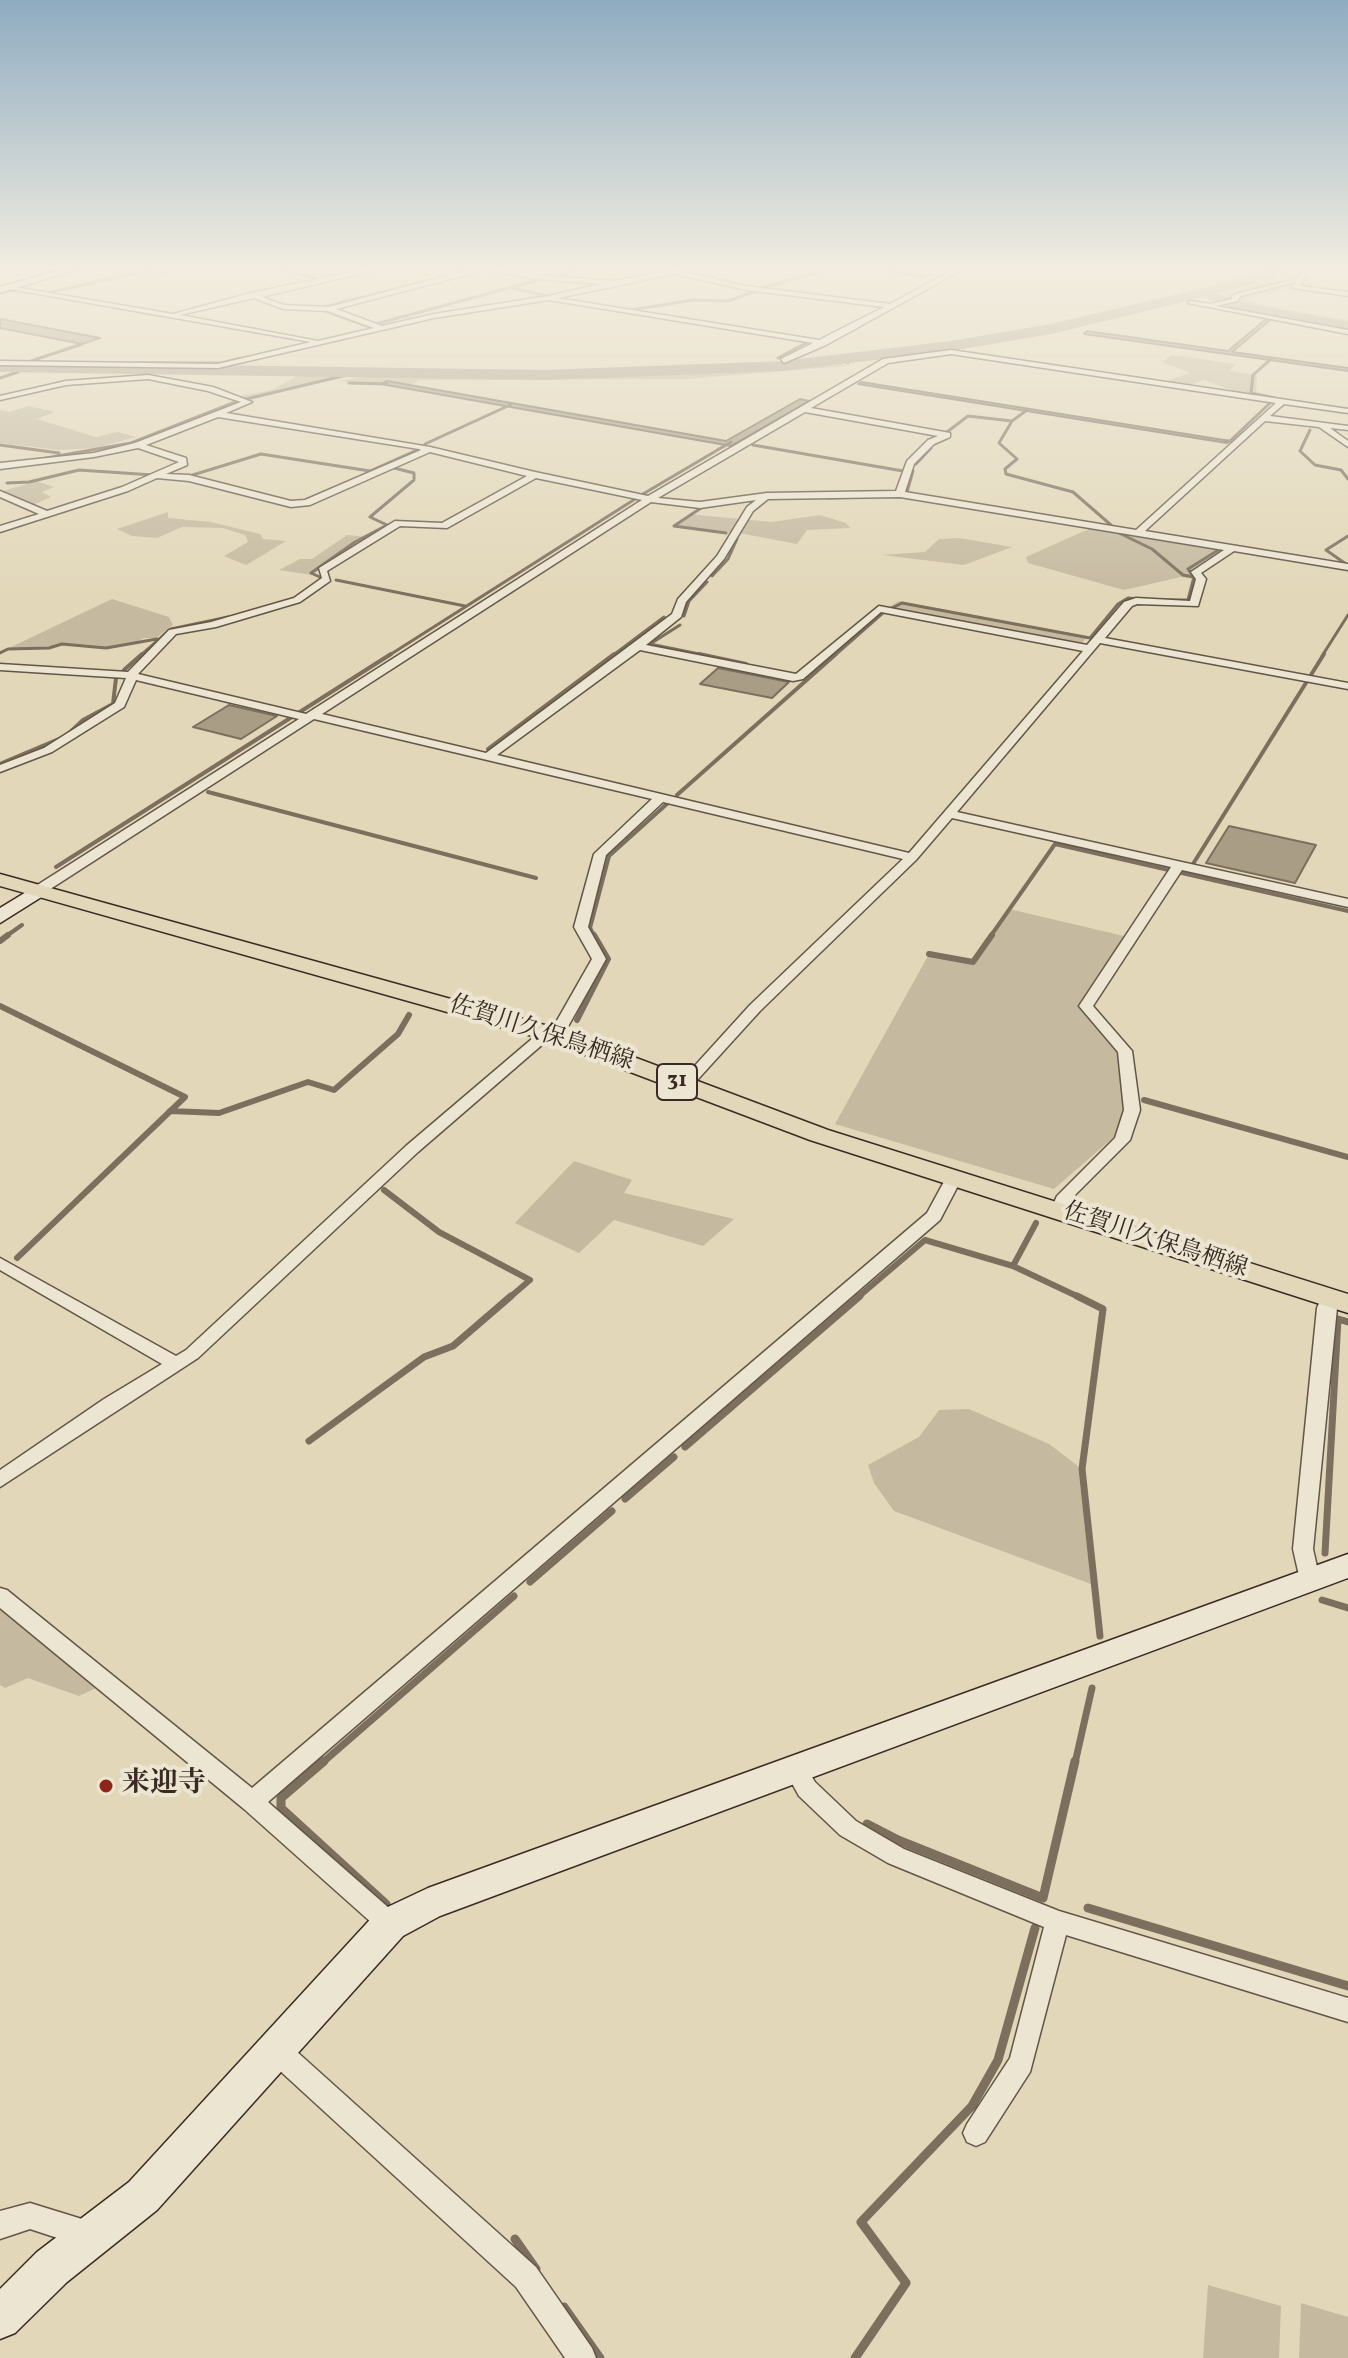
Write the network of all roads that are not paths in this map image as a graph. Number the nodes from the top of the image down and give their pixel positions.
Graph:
1 (139, 376) edge
2 (154, 376) edge
3 (861, 376) edge
4 (1110, 376) edge
5 (0, 398) edge
6 (1281, 402) junction
7 (803, 409) junction
8 (1348, 411) edge
9 (216, 414) junction
10 (1263, 418) junction
11 (1322, 426) junction
12 (1348, 428) edge
13 (138, 445) junction
14 (1348, 445) edge
15 (430, 449) junction
16 (0, 466) edge
17 (535, 475) junction
18 (160, 476) junction
19 (0, 494) edge
20 (900, 494) junction
21 (767, 496) junction
22 (649, 499) junction
23 (47, 514) junction
24 (0, 529) edge
25 (1139, 532) junction
26 (1233, 548) junction
27 (1344, 566) edge
28 (1348, 581) edge
29 (1095, 644) junction
30 (636, 646) junction
31 (0, 667) edge
32 (130, 675) junction
33 (1348, 686) edge
34 (311, 716) junction
35 (489, 756) junction
36 (0, 769) edge
37 (662, 796) junction
38 (949, 814) junction
39 (912, 857) junction
40 (1176, 869) junction
41 (0, 880) edge
42 (36, 892) junction
43 (1348, 903) edge
44 (0, 917) edge
45 (551, 1034) junction
46 (685, 1085) junction
47 (954, 1178) junction
48 (1058, 1211) junction
49 (0, 1263) edge
50 (1339, 1301) edge
51 (176, 1364) junction
52 (0, 1480) edge
53 (1348, 1566) edge
54 (1310, 1580) junction
55 (0, 1596) edge
56 (795, 1769) junction
57 (252, 1802) junction
58 (1057, 1921) junction
59 (390, 1924) junction
60 (1348, 2010) edge
61 (276, 2050) junction
62 (976, 2133) dead end
63 (0, 2225) edge
64 (90, 2234) junction
65 (0, 2318) edge
66 (582, 2358) edge

1 - 5 street
2 - 9 street
3 - 7 street
4 - 6 street
6 - 8 street
6 - 10 street
7 - 20 street
7 - 22 street
9 - 13 street
9 - 15 street
10 - 11 street
10 - 25 street
11 - 12 street
11 - 14 street
13 - 16 street
13 - 18 street
15 - 17 street
15 - 18 street
17 - 22 street
17 - 32 street
18 - 23 street
19 - 23 street
20 - 21 street
20 - 25 street
21 - 22 street
21 - 30 street
22 - 34 street
23 - 24 street
25 - 26 street
26 - 27 street
26 - 29 street
27 - 28 street
29 - 30 street
29 - 33 street
29 - 38 street
30 - 35 street
31 - 32 street
32 - 34 street
32 - 36 street
34 - 35 street
34 - 42 street
35 - 37 street
37 - 39 street
37 - 45 street
38 - 39 street
38 - 40 street
39 - 46 street
40 - 43 street
40 - 48 street
41 - 42 main road, 佐賀川久保鳥栖線 / 31
42 - 44 street
42 - 45 main road, 佐賀川久保鳥栖線 / 31
45 - 46 main road, 佐賀川久保鳥栖線 / 31
45 - 51 street
46 - 47 main road, 佐賀川久保鳥栖線 / 31
47 - 48 main road, 佐賀川久保鳥栖線 / 31
47 - 57 street
48 - 50 main road, 佐賀川久保鳥栖線 / 31
49 - 51 street
50 - 54 street
51 - 52 street
53 - 54 street
54 - 56 street
55 - 57 street
56 - 58 street
56 - 59 street
57 - 59 street
58 - 60 street
58 - 62 street
59 - 61 street
61 - 64 street
61 - 66 street
63 - 64 street
64 - 65 street

